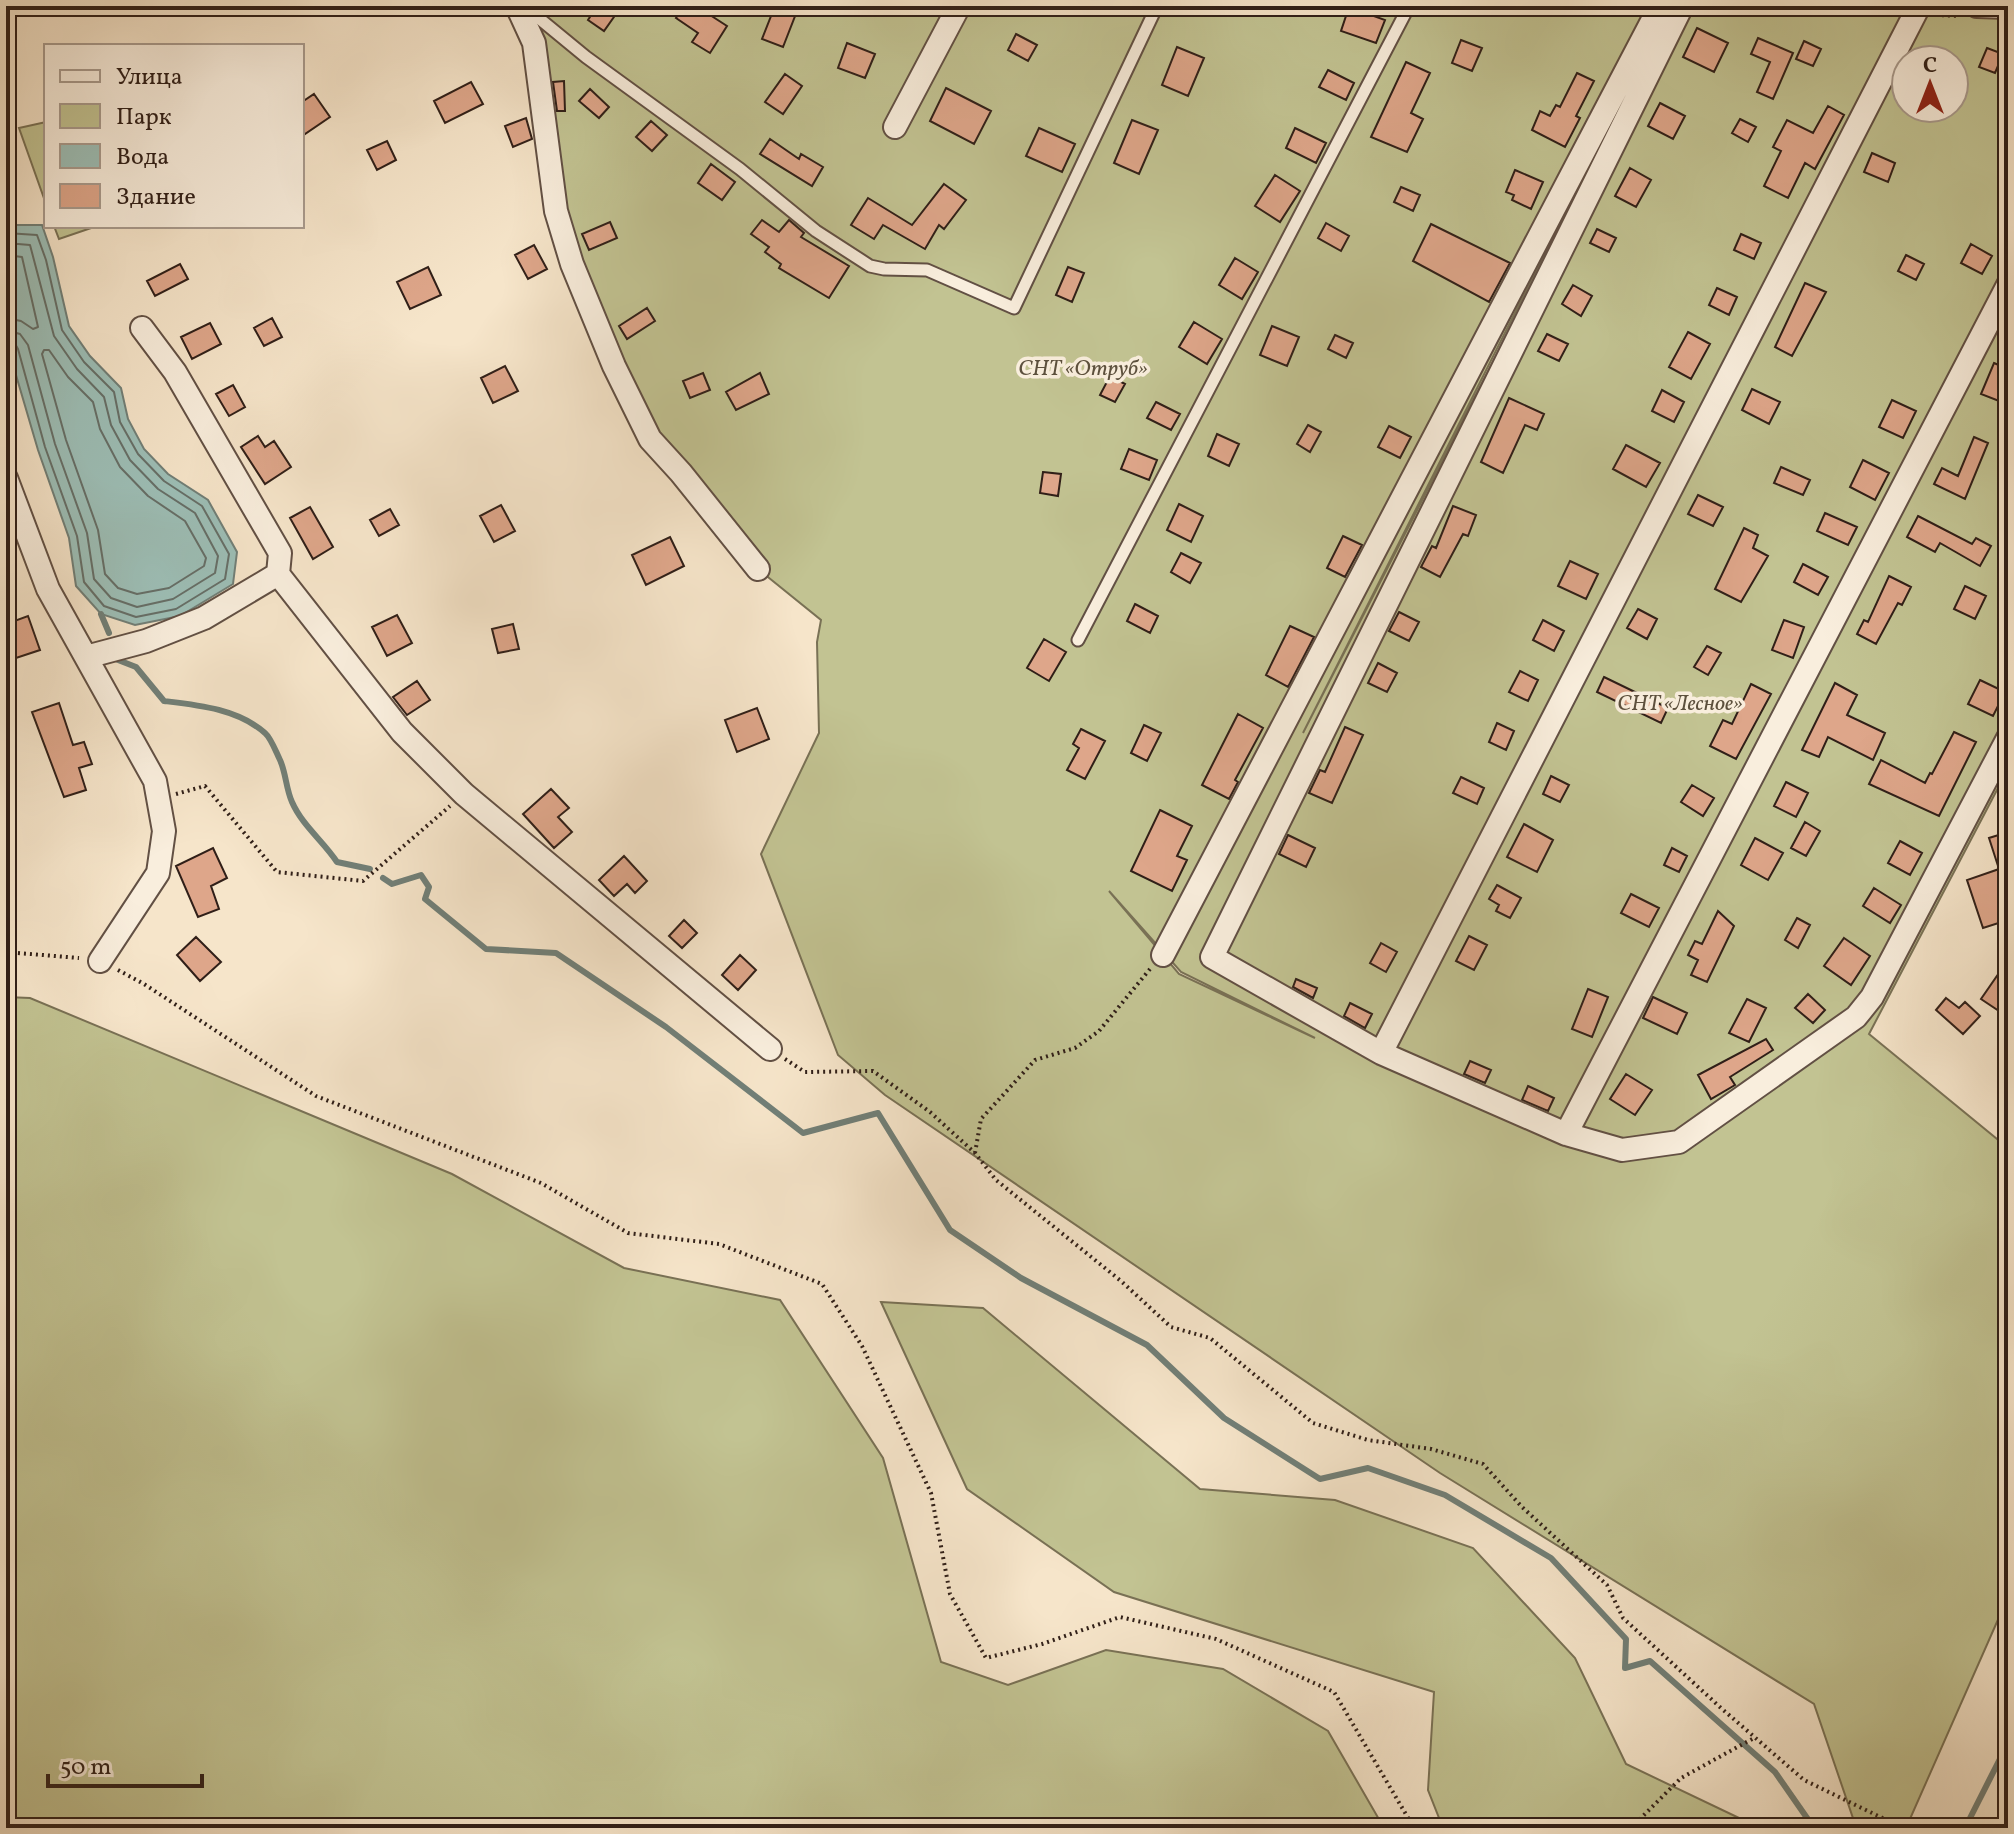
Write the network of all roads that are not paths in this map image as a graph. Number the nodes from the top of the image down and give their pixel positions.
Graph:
1 (517, 6) edge
2 (524, 6) edge
3 (959, 6) edge
4 (1157, 6) edge
5 (1409, 6) edge
6 (1674, 7) edge
7 (2008, 7) edge
8 (1916, 10) edge
9 (1969, 11) edge
10 (895, 127) dead end
11 (2008, 285) edge
12 (142, 328) dead end
13 (6, 478) edge
14 (758, 569) dead end
15 (278, 574) junction
16 (1078, 640) dead end
17 (86, 657) junction
18 (2008, 738) edge
19 (1163, 955) road end
20 (100, 961) road end
21 (770, 1049) road end
22 (1381, 1053) junction
23 (1566, 1134) junction

1 - 14 street
2 - 4 lane
3 - 10 street
5 - 16 lane
6 - 19 street
6 - 22 street
7 - 9 street
8 - 22 street
11 - 23 street
12 - 15 street
13 - 17 street
15 - 17 street
15 - 21 street
17 - 20 street
18 - 23 street
22 - 23 street

